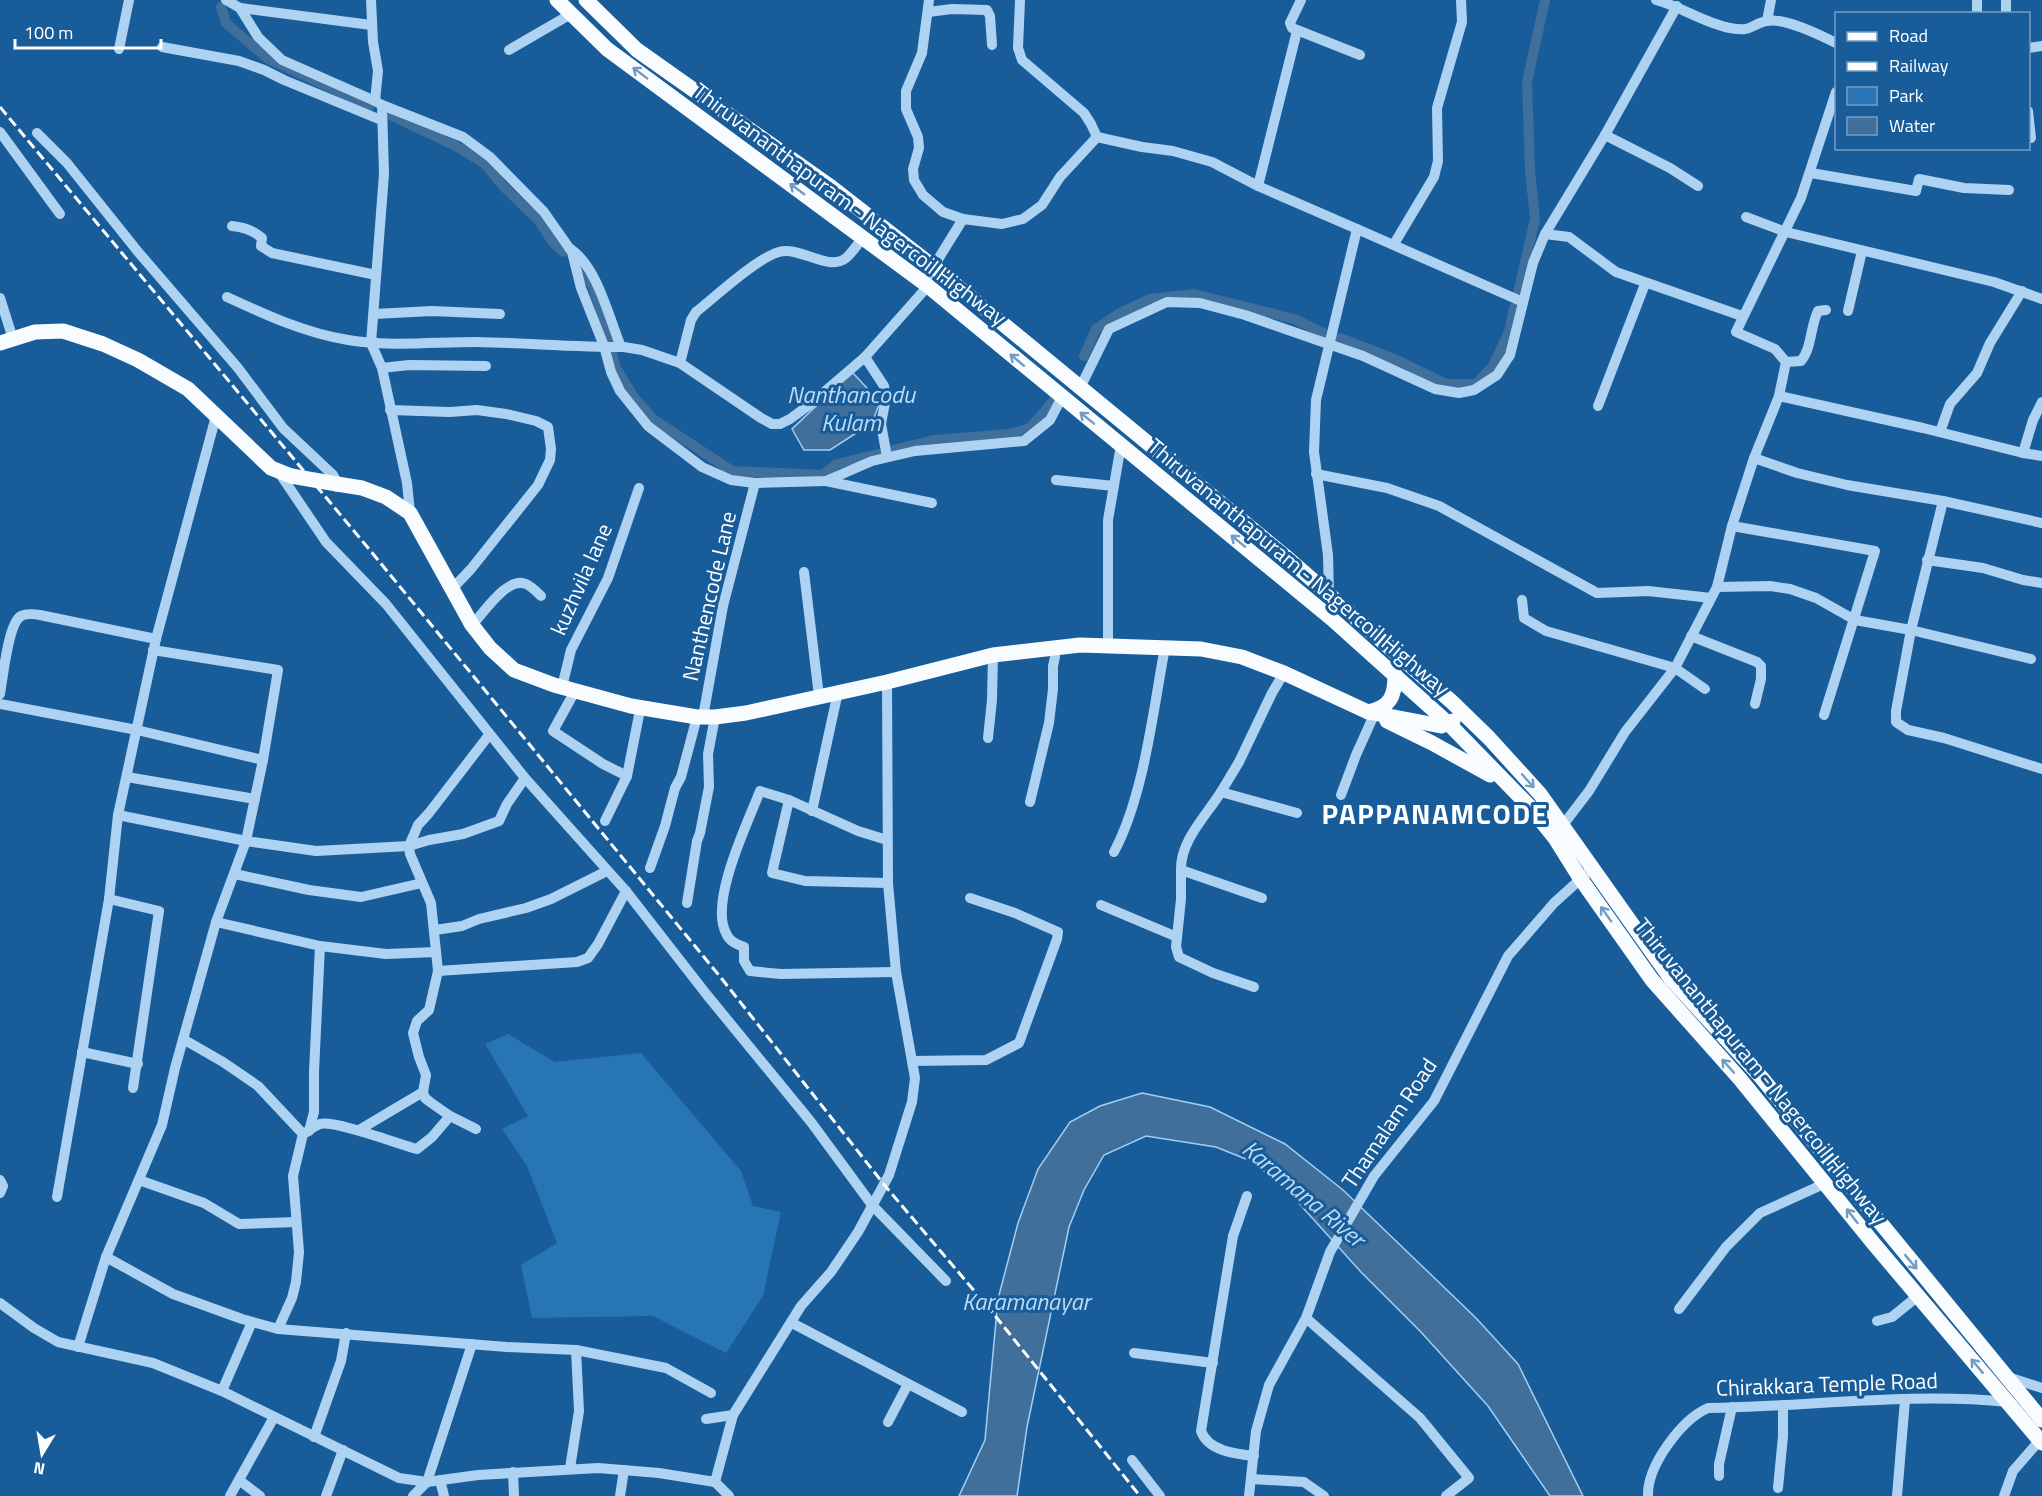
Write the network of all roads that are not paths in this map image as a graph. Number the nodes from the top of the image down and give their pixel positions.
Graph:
1 (129, 0) edge
2 (226, 0) edge
3 (371, 0) edge
4 (557, 0) edge
5 (928, 0) edge
6 (1020, 0) edge
7 (1301, 0) edge
8 (1461, 0) edge
9 (1656, 0) edge
10 (1770, 0) edge
11 (591, 1) edge
12 (1677, 6) junction
13 (240, 8) junction
14 (928, 12) junction
15 (571, 14) junction
16 (1767, 21) junction
17 (371, 25) junction
18 (1297, 31) junction
19 (1835, 43) edge
20 (992, 45) dead end
21 (162, 47) dead end
22 (119, 49) dead end
23 (509, 50) dead end
24 (1360, 55) dead end
25 (378, 103) junction
26 (1834, 107) edge
27 (381, 120) junction
28 (2030, 129) edge
29 (0, 132) edge
30 (37, 133) dead end
31 (1605, 135) junction
32 (1096, 136) junction
33 (2031, 138) dead end
34 (1811, 174) junction
35 (1258, 186) junction
36 (1698, 186) dead end
37 (2008, 190) dead end
38 (60, 214) dead end
39 (1746, 217) dead end
40 (963, 219) junction
41 (232, 226) dead end
42 (1357, 229) junction
43 (1786, 232) junction
44 (1545, 234) junction
45 (864, 237) junction
46 (1394, 244) junction
47 (569, 248) junction
48 (1862, 250) junction
49 (934, 267) junction
50 (376, 275) junction
51 (926, 284) junction
52 (1645, 284) junction
53 (2022, 291) junction
54 (227, 297) dead end
55 (0, 298) edge
56 (2042, 299) edge
57 (1523, 302) junction
58 (1826, 310) dead end
59 (1848, 311) dead end
60 (374, 314) junction
61 (500, 314) dead end
62 (1742, 316) junction
63 (7, 341) edge
64 (370, 343) junction
65 (1330, 343) junction
66 (604, 346) junction
67 (621, 347) junction
68 (865, 357) junction
69 (1786, 362) junction
70 (680, 363) junction
71 (486, 366) dead end
72 (382, 368) junction
73 (1080, 388) junction
74 (1779, 396) junction
75 (1062, 397) junction
76 (2042, 402) edge
77 (1598, 406) dead end
78 (390, 410) junction
79 (216, 417) junction
80 (1940, 432) junction
81 (1121, 445) junction
82 (2023, 453) junction
83 (2042, 456) edge
84 (886, 457) junction
85 (1754, 458) junction
86 (284, 473) junction
87 (1316, 474) junction
88 (1056, 480) dead end
89 (826, 481) junction
90 (755, 483) junction
91 (337, 484) junction
92 (1114, 486) junction
93 (639, 488) dead end
94 (1943, 501) junction
95 (932, 502) dead end
96 (410, 513) junction
97 (2042, 523) edge
98 (1732, 526) junction
99 (1928, 560) junction
100 (804, 572) dead end
101 (2042, 583) edge
102 (1717, 587) junction
103 (451, 590) junction
104 (1329, 594) junction
105 (541, 596) dead end
106 (1711, 598) junction
107 (1522, 600) dead end
108 (1855, 620) junction
109 (472, 625) junction
110 (1911, 630) junction
111 (1691, 636) junction
112 (156, 639) junction
113 (1108, 646) junction
114 (1165, 647) junction
115 (1054, 648) junction
116 (153, 650) junction
117 (993, 655) junction
118 (2031, 659) dead end
119 (1675, 668) junction
120 (1284, 673) junction
121 (1395, 675) junction
122 (887, 682) junction
123 (569, 689) junction
124 (1705, 689) dead end
125 (838, 692) junction
126 (0, 694) edge
127 (819, 696) junction
128 (0, 704) edge
129 (1755, 705) dead end
130 (1371, 714) junction
131 (639, 715) dead end
132 (1824, 715) dead end
133 (705, 717) junction
134 (1468, 718) junction
135 (1452, 728) junction
136 (137, 730) junction
137 (489, 735) junction
138 (988, 738) dead end
139 (1440, 747) junction
140 (263, 760) junction
141 (2042, 769) edge
142 (627, 776) junction
143 (127, 777) junction
144 (525, 778) junction
145 (1515, 791) junction
146 (1221, 792) junction
147 (1341, 795) dead end
148 (255, 799) junction
149 (789, 800) junction
150 (1030, 802) dead end
151 (812, 811) junction
152 (1297, 813) dead end
153 (118, 816) junction
154 (605, 821) dead end
155 (1563, 825) junction
156 (887, 840) junction
157 (246, 841) junction
158 (409, 846) junction
159 (1114, 852) dead end
160 (650, 868) dead end
161 (1593, 868) junction
162 (1181, 870) junction
163 (607, 871) junction
164 (235, 874) junction
165 (1580, 878) junction
166 (422, 883) junction
167 (888, 883) junction
168 (626, 891) junction
169 (970, 898) dead end
170 (1262, 898) dead end
171 (109, 899) junction
172 (687, 903) dead end
173 (1101, 905) dead end
174 (216, 922) junction
175 (435, 930) junction
176 (1177, 937) junction
177 (320, 946) junction
178 (436, 952) junction
179 (438, 971) junction
180 (896, 972) junction
181 (1254, 987) dead end
182 (183, 1039) junction
183 (82, 1052) junction
184 (912, 1061) junction
185 (138, 1064) junction
186 (133, 1088) dead end
187 (423, 1092) junction
188 (450, 1116) junction
189 (476, 1129) dead end
190 (359, 1130) junction
191 (306, 1132) junction
192 (0, 1180) edge
193 (140, 1180) junction
194 (1826, 1183) junction
195 (0, 1193) edge
196 (1247, 1196) dead end
197 (57, 1197) dead end
198 (872, 1205) junction
199 (296, 1222) junction
200 (106, 1257) junction
201 (946, 1281) dead end
202 (1918, 1296) junction
203 (0, 1303) edge
204 (1679, 1309) dead end
205 (1306, 1318) junction
206 (1877, 1321) dead end
207 (252, 1322) junction
208 (792, 1323) junction
209 (278, 1329) junction
210 (346, 1333) junction
211 (472, 1344) junction
212 (78, 1347) junction
213 (576, 1350) junction
214 (1134, 1353) dead end
215 (1213, 1363) junction
216 (2005, 1376) junction
217 (908, 1384) junction
218 (2042, 1388) edge
219 (222, 1391) junction
220 (711, 1393) dead end
221 (1905, 1400) junction
222 (2008, 1402) junction
223 (1783, 1405) junction
224 (1732, 1407) junction
225 (962, 1412) dead end
226 (733, 1415) junction
227 (274, 1418) junction
228 (2037, 1418) edge
229 (706, 1419) dead end
230 (888, 1422) dead end
231 (314, 1437) junction
232 (2041, 1441) edge
233 (343, 1450) junction
234 (1254, 1456) junction
235 (1132, 1460) dead end
236 (570, 1468) junction
237 (624, 1470) junction
238 (513, 1472) junction
239 (1719, 1476) dead end
240 (1251, 1479) junction
241 (239, 1480) junction
242 (440, 1480) junction
243 (427, 1482) junction
244 (715, 1482) junction
245 (1778, 1488) dead end
246 (230, 1496) edge
247 (260, 1496) edge
248 (326, 1496) edge
249 (413, 1496) edge
250 (444, 1496) edge
251 (514, 1496) edge
252 (620, 1496) edge
253 (729, 1496) edge
254 (1160, 1496) edge
255 (1249, 1496) edge
256 (1324, 1496) edge
257 (1446, 1496) edge
258 (1648, 1496) edge
259 (1897, 1496) edge
260 (2004, 1496) edge

1 - 22 street
2 - 13 street
3 - 17 street
4 - 15 main road, Thiruvananthapuram - Nagercoil Highway
5 - 14 street
6 - 32 street
7 - 18 street
8 - 46 street
9 - 12 street
10 - 16 street
11 - 49 main road, Thiruvananthapuram - Nagercoil Highway
12 - 16 street
12 - 31 street
13 - 17 street
13 - 25 street
14 - 20 street
14 - 40 street
15 - 23 street
45 -> 15 main road, Thiruvananthapuram - Nagercoil Highway
16 - 19 street
17 - 25 street
18 - 24 street
18 - 35 street
21 - 27 street
25 - 27 street
25 - 47 street
26 - 34 street
27 - 50 street
28 - 33 street
29 - 38 street
30 - 91 street
31 - 36 street
31 - 44 street
32 - 35 street
32 - 40 street
34 - 37 street
34 - 43 street
35 - 42 street
39 - 43 street
40 - 49 street
41 - 50 street
42 - 46 street
42 - 65 street
43 - 48 street
43 - 62 street
44 - 52 street
44 - 57 street
45 - 51 main road, Thiruvananthapuram - Nagercoil Highway
45 - 70 street
46 - 57 street
47 - 66 street
47 - 67 street
48 - 53 street
48 - 59 street
49 - 51 street
49 - 73 main road, Thiruvananthapuram - Nagercoil Highway
50 - 60 street
51 - 68 street
75 -> 51 main road, Thiruvananthapuram - Nagercoil Highway
52 - 62 street
52 - 77 street
53 - 56 street
53 - 80 street
54 - 64 street
55 - 63 street
57 - 65 street
58 - 69 street
60 - 61 street
60 - 64 street
62 - 69 street
63 - 79 main road
64 - 66 street
64 - 72 street
65 - 73 street
65 - 87 street
66 - 67 street
66 - 90 street
67 - 70 street
68 - 70 street
68 - 84 street
69 - 74 street
71 - 72 street
72 - 78 street
73 - 104 main road, Thiruvananthapuram - Nagercoil Highway
74 - 80 street
74 - 85 street
81 -> 75 main road, Thiruvananthapuram - Nagercoil Highway
75 - 84 street
76 - 82 street
78 - 96 street
78 - 103 street
79 - 86 main road
79 - 112 street
80 - 82 street
81 - 92 street
121 -> 81 main road, Thiruvananthapuram - Nagercoil Highway
82 - 83 street
84 - 89 street
85 - 94 street
85 - 98 street
86 - 91 main road, bridge
86 - 137 street
87 - 104 street
87 - 106 street
88 - 92 street
89 - 90 street
89 - 95 street
90 - 133 street, Nanthencode Lane
91 - 96 main road
92 - 113 street
93 - 123 street, kuzhvila lane
94 - 97 street
94 - 99 street
96 - 103 main road
98 - 102 street
98 - 108 street
99 - 101 street
99 - 110 street
100 - 127 street
102 - 106 street
102 - 108 street
103 - 109 main road
104 - 134 main road, Thiruvananthapuram - Nagercoil Highway
105 - 109 street
106 - 111 street
107 - 119 street
108 - 110 street
108 - 132 street
109 - 123 main road
110 - 118 street
110 - 141 street
111 - 119 street
111 - 129 street
112 - 116 street
112 - 126 street
113 - 114 main road
113 - 115 main road
114 - 120 main road
114 - 159 street
115 - 117 main road
115 - 150 street
116 - 136 street
116 - 140 street
117 - 122 main road
117 - 138 street
119 - 124 street
119 - 155 street
120 - 130 main road
120 - 146 street
121 - 130 main road
121 - 135 main road, Thiruvananthapuram - Nagercoil Highway
122 - 125 main road
122 - 156 street
123 - 133 main road
123 - 142 street, kuzhvila lane
125 - 127 main road
125 - 151 street
127 - 133 main road
128 - 136 street
130 - 135 main road
130 - 139 main road
130 - 147 street
131 - 142 street
133 - 160 street
133 - 172 street
134 - 135 main road
134 -> 155 main road, Thiruvananthapuram - Nagercoil Highway
135 - 139 main road
135 - 145 main road, Thiruvananthapuram - Nagercoil Highway
136 - 140 street
136 - 143 street
137 - 144 street
137 - 158 street
139 - 145 main road
140 - 148 street
142 - 154 street
143 - 148 street
143 - 153 street
144 - 158 street
144 - 163 street
145 - 165 main road, Thiruvananthapuram - Nagercoil Highway
146 - 152 street
146 - 162 street
148 - 157 street
149 - 151 street
149 - 167 street
149 - 180 street
151 - 156 street
153 - 157 street
153 - 171 street
155 - 161 main road, Thiruvananthapuram - Nagercoil Highway
156 - 167 street
157 - 158 street
157 - 164 street
158 - 166 street
161 - 165 street, Thamalam Road
161 -> 216 main road, Thiruvananthapuram - Nagercoil Highway
162 - 170 street
162 - 176 street
163 - 168 street
163 - 175 street
164 - 166 street
164 - 174 street
194 -> 165 main road, Thiruvananthapuram - Nagercoil Highway
165 - 205 street, Thamalam Road
166 - 175 street
167 - 180 street
168 - 179 street
168 - 198 street
169 - 184 street
171 - 183 street
171 - 185 street
173 - 176 street
174 - 177 street
174 - 182 street
175 - 178 street
176 - 181 street
177 - 178 street
177 - 191 street
178 - 179 street
179 - 187 street
180 - 184 street
182 - 191 street
182 - 193 street
183 - 185 street
183 - 197 street
184 - 198 street
185 - 186 street
187 - 188 street
187 - 190 street
188 - 189 street
188 - 190 street
190 - 191 street
191 - 199 street
192 - 195 street
193 - 199 street
193 - 200 street
202 -> 194 main road, Thiruvananthapuram - Nagercoil Highway
194 - 204 street
196 - 215 street
198 - 201 street
198 - 208 street
199 - 209 street
200 - 207 street
200 - 212 street
202 - 206 street
222 -> 202 main road, Thiruvananthapuram - Nagercoil Highway
203 - 212 street
205 - 234 street, Thamalam Road
205 - 257 street
207 - 209 street
207 - 219 street
208 - 217 street
208 - 226 street
209 - 210 street
210 - 211 street
210 - 231 street
211 - 213 street
211 - 243 street
212 - 219 street
213 - 220 street
213 - 236 street
214 - 215 street
215 - 234 street
216 - 218 street
216 - 228 main road, Thiruvananthapuram - Nagercoil Highway
217 - 225 street
217 - 230 street
219 - 227 street
221 - 222 street, Chirakkara Temple Road
221 - 223 street, Chirakkara Temple Road
221 - 259 street
222 - 228 main road, Thiruvananthapuram - Nagercoil Highway
223 - 224 street, Chirakkara Temple Road
223 - 245 street
224 - 239 street
224 - 258 street, Chirakkara Temple Road
226 - 229 street
226 - 244 street
227 - 231 street
227 - 241 street
228 - 232 main road, Thiruvananthapuram - Nagercoil Highway
231 - 233 street
232 - 260 street
233 - 243 street
233 - 248 street
234 - 240 street, Thamalam Road
235 - 254 street
236 - 237 street
236 - 238 street
237 - 244 street
237 - 252 street
238 - 242 street
238 - 251 street
240 - 255 street, Thamalam Road
240 - 256 street
241 - 246 street
241 - 247 street
242 - 243 street
242 - 250 street
243 - 249 street
244 - 253 street

